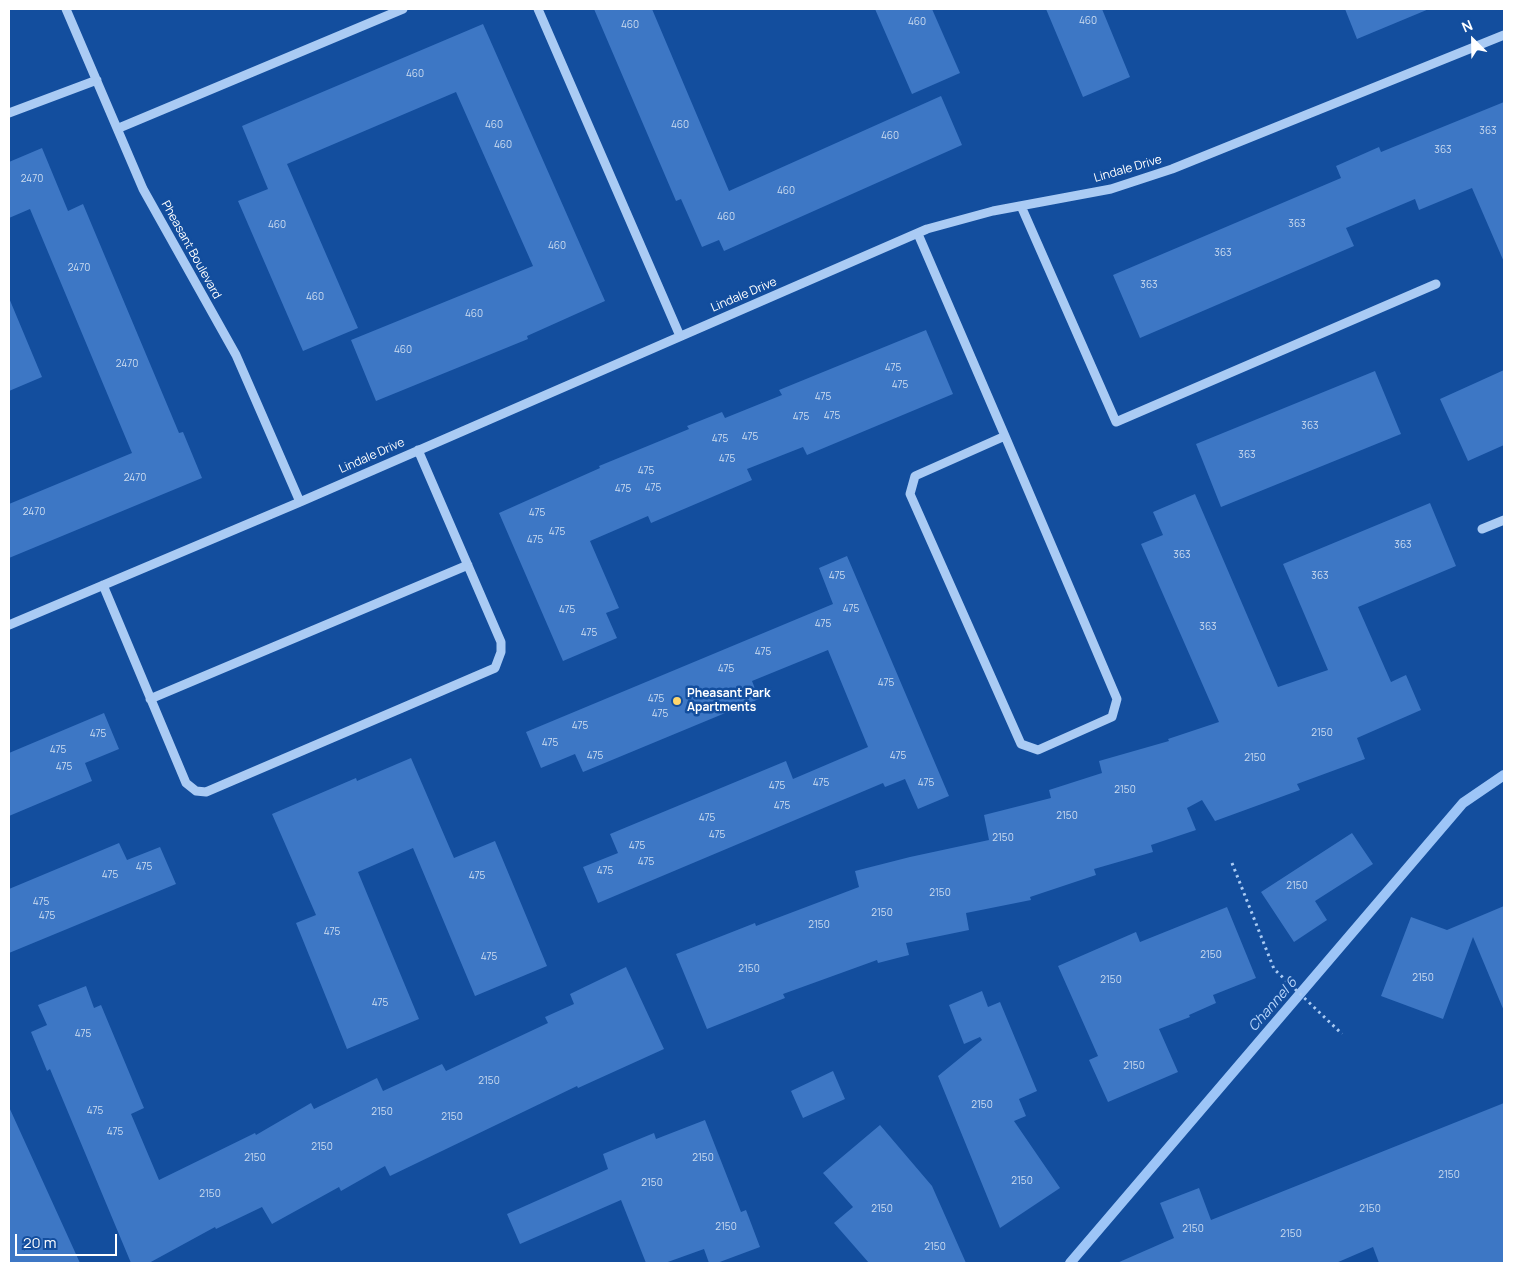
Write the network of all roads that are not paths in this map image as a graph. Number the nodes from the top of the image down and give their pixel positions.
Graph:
1 (66, 9) edge
2 (403, 9) edge
3 (538, 9) edge
4 (1504, 35) edge
5 (97, 80) junction
6 (9, 114) edge
7 (119, 128) junction
8 (1021, 206) junction
9 (918, 234) junction
10 (1436, 284) dead end
11 (680, 336) junction
12 (1005, 436) junction
13 (418, 450) junction
14 (300, 502) junction
15 (1504, 520) edge
16 (1482, 529) dead end
17 (468, 564) junction
18 (103, 585) junction
19 (9, 625) edge
20 (150, 699) junction

1 - 5 street, Pheasant Boulevard
2 - 7 street
3 - 11 street
4 - 8 street, Lindale Drive
5 - 6 street
5 - 7 street, Pheasant Boulevard
7 - 14 street, Pheasant Boulevard
8 - 9 street, Lindale Drive
8 - 10 street
9 - 11 street, Lindale Drive
9 - 12 street
11 - 13 street, Lindale Drive
12 - 12 street
13 - 14 street, Lindale Drive
13 - 17 street
14 - 18 street, Lindale Drive
15 - 16 street
17 - 20 street
17 - 20 street
18 - 19 street, Lindale Drive
18 - 20 street

